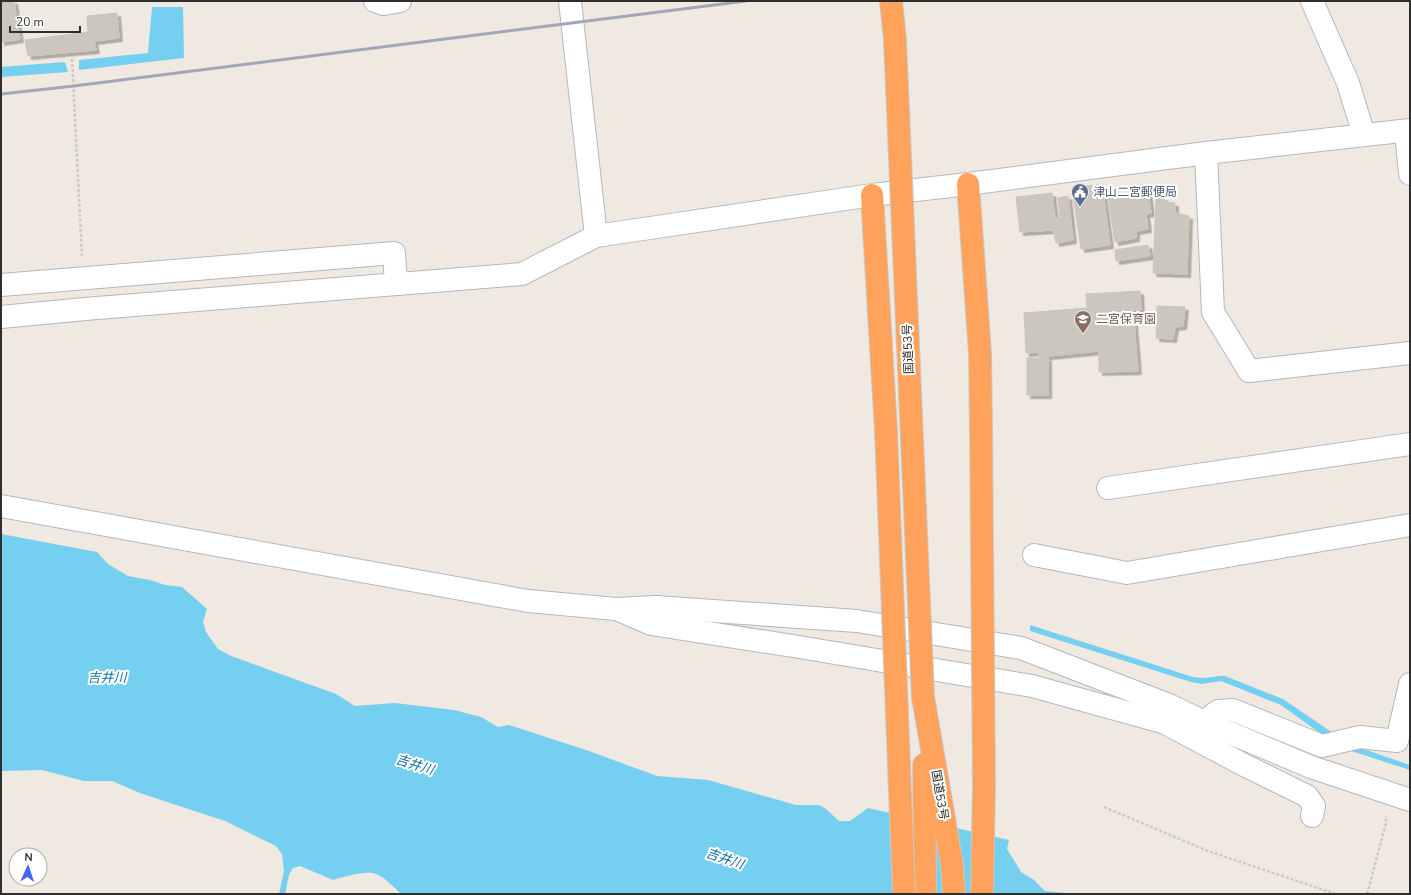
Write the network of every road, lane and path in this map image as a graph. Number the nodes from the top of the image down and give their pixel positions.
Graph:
1 (375, 1) edge
2 (400, 1) edge
3 (570, 1) edge
4 (891, 1) edge
5 (1312, 1) edge
6 (72, 60) dead end
7 (1408, 130) edge
8 (1364, 135) junction
9 (1206, 153) junction
10 (1410, 174) edge
11 (968, 184) junction
12 (872, 195) junction
13 (596, 236) junction
14 (83, 278) junction
15 (396, 284) junction
16 (1, 285) edge
17 (85, 309) junction
18 (1, 317) edge
19 (1410, 352) edge
20 (1410, 444) edge
21 (1108, 488) dead end
22 (1, 506) edge
23 (1410, 525) edge
24 (1034, 555) dead end
25 (616, 609) junction
26 (1410, 684) edge
27 (924, 697) junction
28 (1162, 722) junction
29 (1204, 722) junction
30 (1385, 792) junction
31 (1410, 800) edge
32 (1104, 807) dead end
33 (1312, 816) dead end
34 (904, 894) edge
35 (925, 894) edge
36 (954, 894) edge
37 (982, 894) edge
38 (1336, 894) edge
39 (1368, 894) edge

1 - 2 street
3 - 13 street
4 - 27 highway, 国道53号, bridge
5 - 8 street
6 - 14 path
7 - 8 street
7 - 10 street
8 - 9 street
9 - 11 street
9 - 19 street
11 - 12 street
11 - 37 highway, bridge
12 - 13 street
12 - 34 highway, bridge
13 - 15 street
14 - 15 street
14 - 16 street
14 - 17 street
15 - 17 street
17 - 18 street
20 - 21 street
22 - 25 street
23 - 24 street
25 - 28 street
25 - 29 street
26 - 29 street
27 - 35 highway, 国道53号
27 - 36 highway, 国道53号
28 - 29 street
28 - 33 street
29 - 30 street
30 - 31 street
30 - 39 path
32 - 38 path

